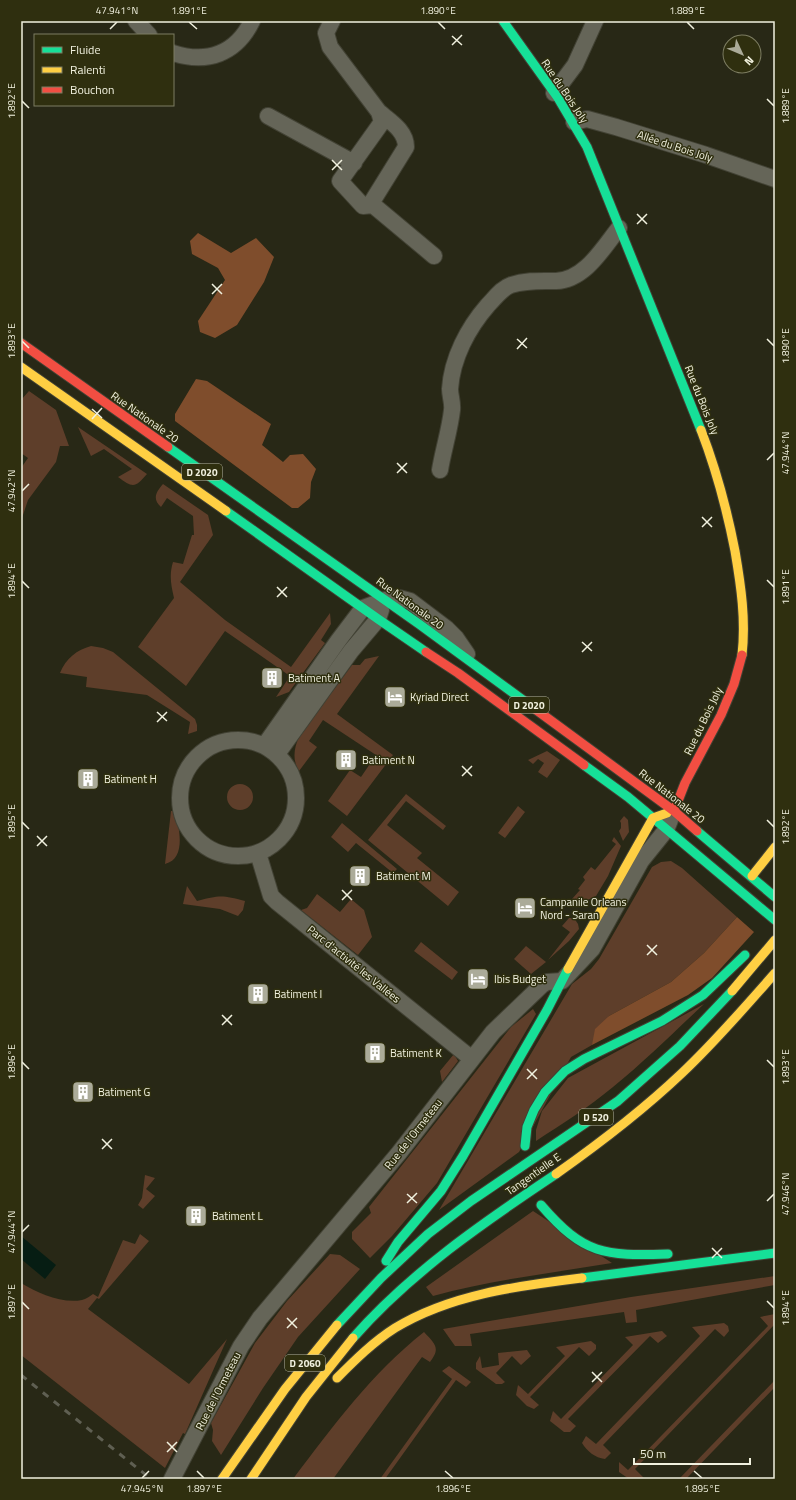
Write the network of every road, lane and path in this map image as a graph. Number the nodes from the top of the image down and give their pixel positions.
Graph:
1 (136, 21) edge
2 (252, 21) edge
3 (332, 21) edge
4 (503, 21) edge
5 (595, 21) edge
6 (148, 34) edge
7 (174, 53) edge
8 (554, 93) junction
9 (379, 112) junction
10 (268, 116) dead end
11 (574, 122) junction
12 (354, 163) junction
13 (775, 179) edge
14 (370, 205) junction
15 (619, 228) junction
16 (434, 256) dead end
17 (21, 343) edge
18 (21, 367) edge
19 (440, 470) dead end
20 (384, 600) junction
21 (363, 608) junction
22 (378, 619) junction
23 (474, 664) joint
24 (270, 750) junction
25 (674, 811) junction
26 (653, 818) junction
27 (666, 830) junction
28 (775, 847) edge
29 (258, 853) junction
30 (752, 876) junction
31 (775, 897) edge
32 (600, 923) junction
33 (773, 923) edge
34 (775, 940) edge
35 (752, 947) dead end
36 (775, 972) edge
37 (562, 980) junction
38 (472, 1059) junction
39 (525, 1146) dead end
40 (541, 1205) dead end
41 (775, 1252) edge
42 (675, 1254) dead end
43 (698, 1254) dead end
44 (362, 1297) junction
45 (306, 1397) junction
46 (172, 1479) edge
47 (222, 1479) edge
48 (251, 1479) edge

1 - 6 street
2 - 7 street
3 - 9 street
4 - 8 main road, Rue du Bois Joly
5 - 8 street
8 - 11 main road, Rue du Bois Joly
9 - 12 street
9 - 14 street
10 - 12 street
11 - 13 street, Allée du Bois Joly
11 - 15 main road, Rue du Bois Joly
12 - 14 street
14 - 16 street
15 - 19 street
15 - 25 main road, Rue du Bois Joly
17 - 20 main road, Rue Nationale 20 / D 2020
18 - 21 main road, D 2020
20 - 21 street
20 - 22 street
20 - 23 street
21 - 22 main road, D 2020
21 - 24 street
22 - 24 street
22 - 26 main road, D 2020
23 - 25 main road, Rue Nationale 20 / D 2020
24 - 29 street
24 - 29 street
25 - 26 main road
25 - 27 street
25 - 30 main road, Rue Nationale 20 / D 2020
26 - 27 main road, D 2020
26 - 32 main road
27 - 32 street
27 - 33 main road, D 2020
28 - 30 main road
29 - 38 street, Parc d'activité les Vallées
30 - 31 main road, Rue Nationale 20 / D 2020
32 - 37 street
34 - 44 main road, D 520
35 - 39 main road
36 - 45 main road, Tangentielle E / D 520
37 - 38 street, Rue de l'Ormeteau
37 - 44 main road
38 - 46 street, Rue de l'Ormeteau
40 - 42 main road
41 - 43 main road
41 - 45 main road
44 - 47 main road, D 2060
45 - 48 main road, Tangentielle E

